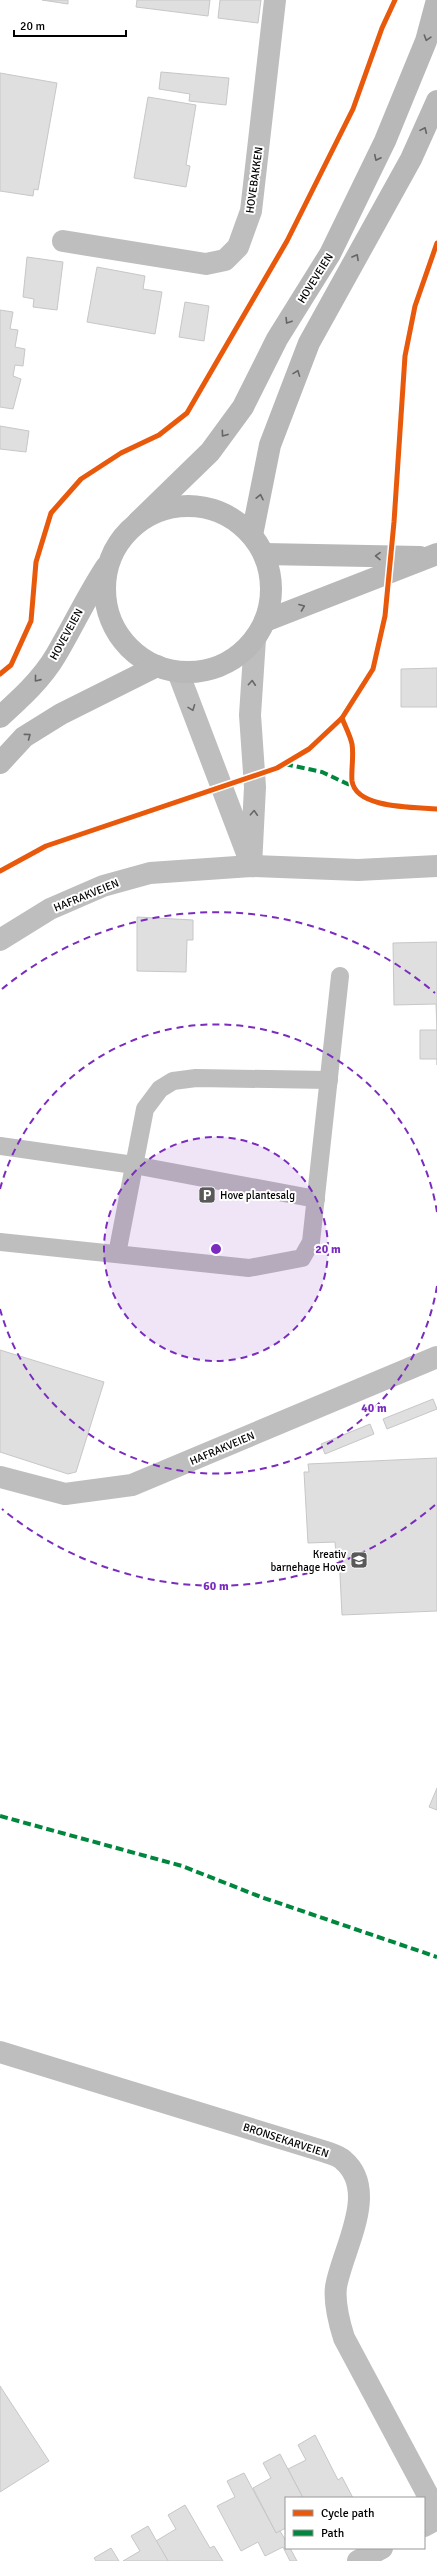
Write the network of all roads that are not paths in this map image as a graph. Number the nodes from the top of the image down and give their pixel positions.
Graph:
1 (274, 0) edge
2 (437, 0) edge
3 (437, 101) edge
4 (63, 241) dead end
5 (138, 522) junction
6 (252, 535) junction
7 (264, 554) junction
8 (434, 555) edge
9 (109, 563) junction
10 (260, 630) junction
11 (157, 666) junction
12 (178, 672) junction
13 (0, 717) edge
14 (0, 763) edge
15 (251, 866) junction
16 (437, 866) edge
17 (0, 940) edge
18 (340, 976) dead end
19 (329, 1080) junction
20 (0, 1146) edge
21 (134, 1165) junction
22 (316, 1199) junction
23 (0, 1242) edge
24 (117, 1254) junction
25 (437, 1357) edge
26 (0, 1477) edge
27 (0, 2053) edge
28 (437, 2512) edge
29 (437, 2519) edge
30 (425, 2525) edge
31 (380, 2549) edge
32 (358, 2561) edge

1 - 4 street, HOVEBAKKEN
2 -> 5 main road, HOVEVEIEN
6 -> 3 main road
5 - 6 main road
5 - 9 main road, HOVEVEIEN
6 - 7 main road
8 -> 7 main road
7 - 10 main road
10 -> 8 main road
9 - 11 main road
9 -> 13 main road, HOVEVEIEN
10 - 12 main road
15 -> 10 street
11 - 12 main road
14 -> 11 main road
12 -> 15 street
15 - 16 street, HAFRAKVEIEN
15 - 17 street, HAFRAKVEIEN
18 - 19 lane
19 - 21 lane
19 - 22 lane
20 - 21 lane
21 - 22 lane
21 - 24 lane
22 - 24 lane
23 - 24 lane
25 - 26 street, HAFRAKVEIEN
27 - 28 street, BRONSEKARVEIEN
29 - 30 street
31 - 32 street

